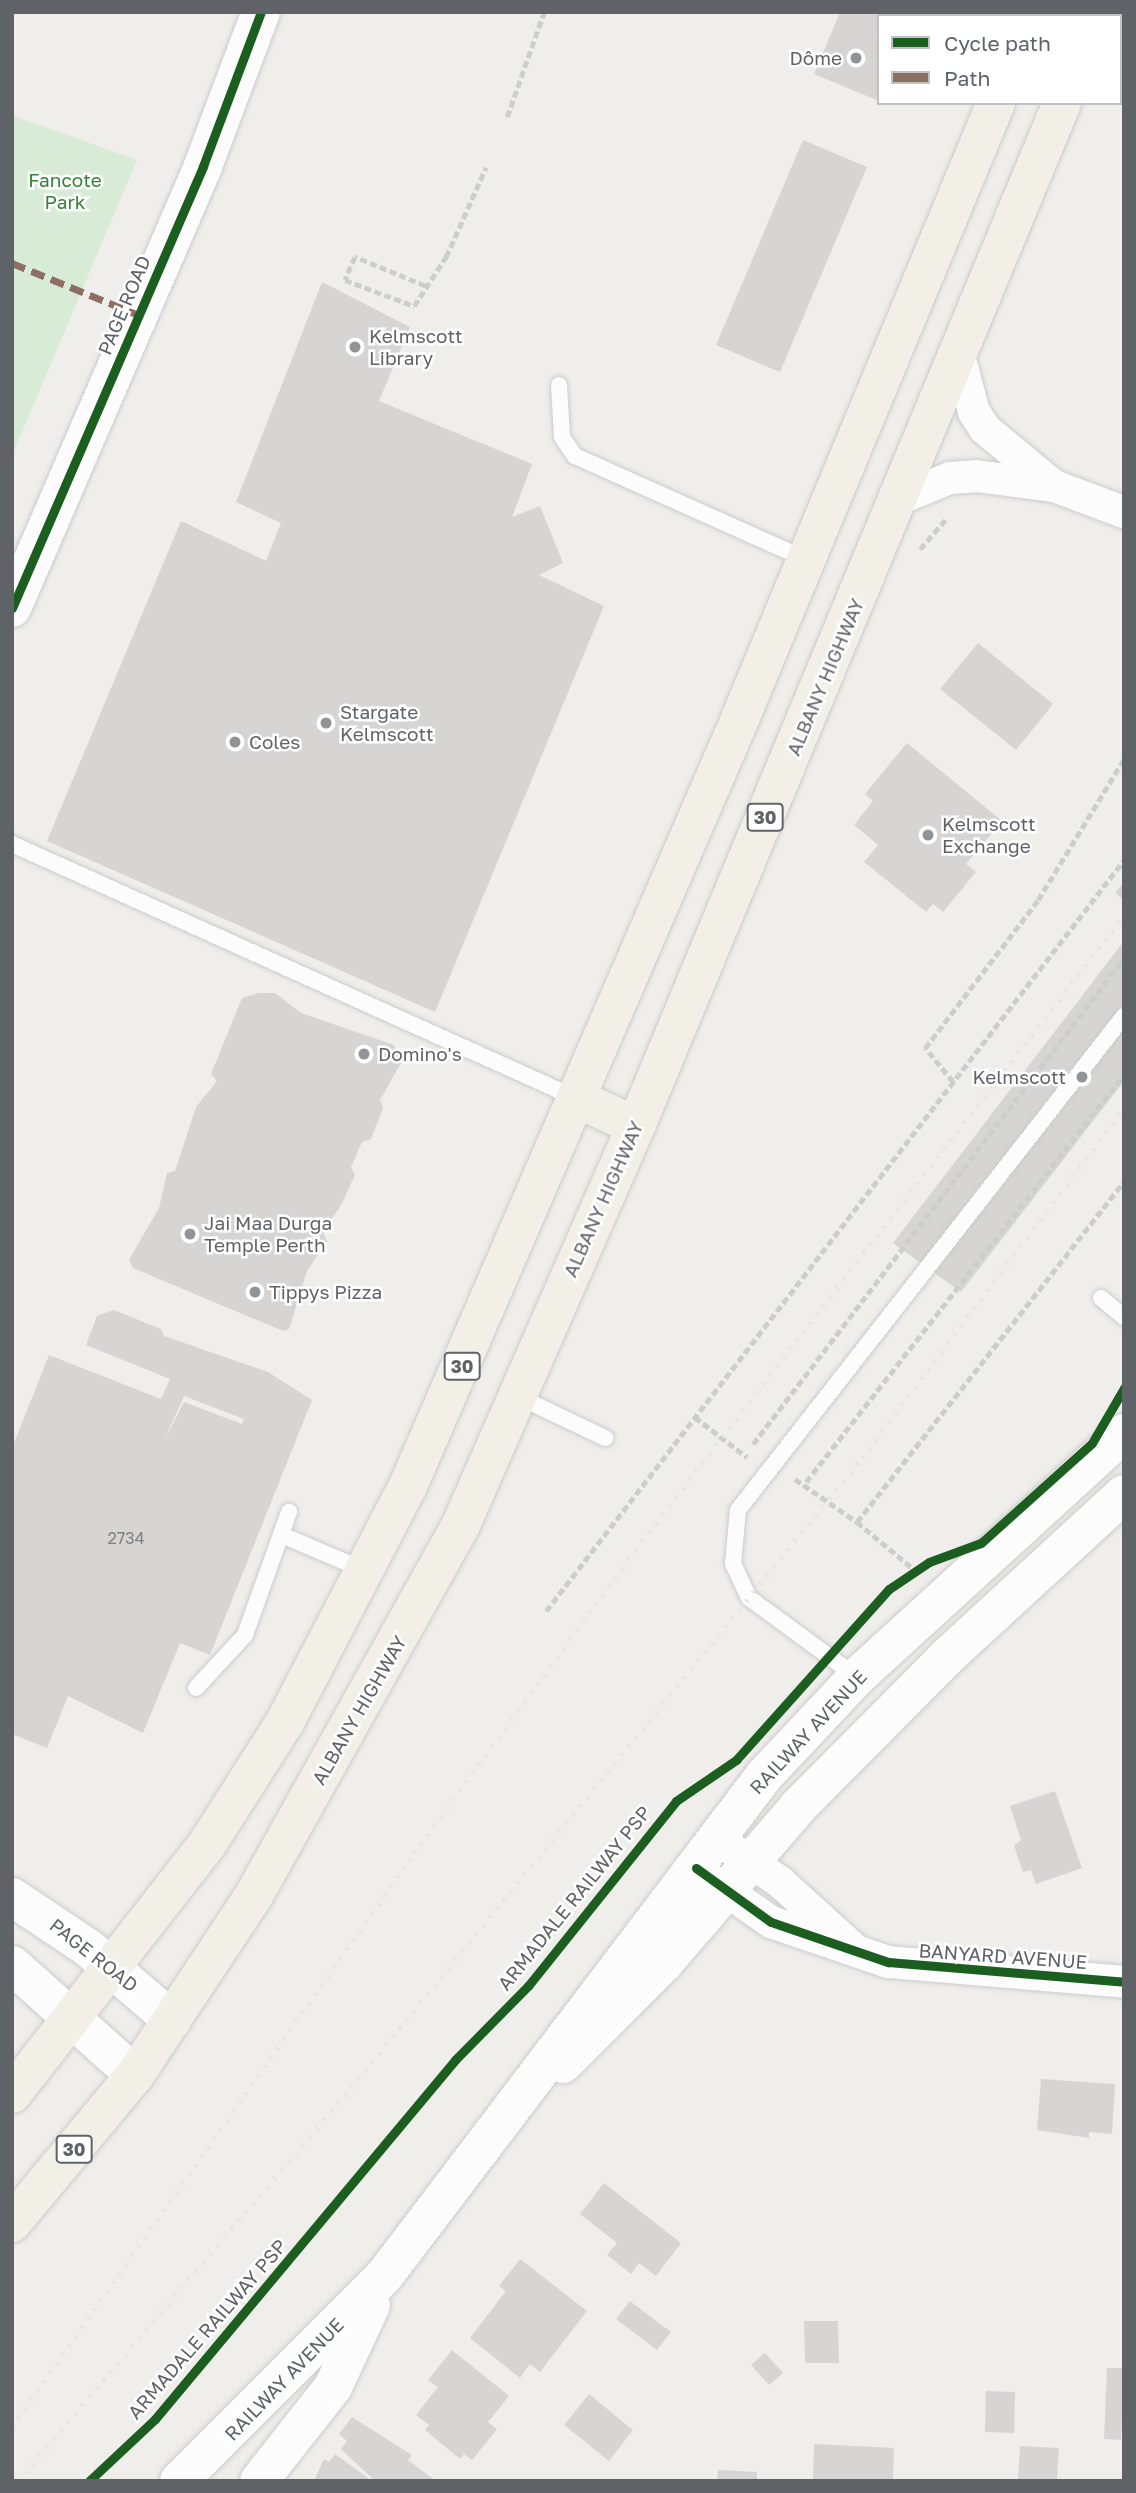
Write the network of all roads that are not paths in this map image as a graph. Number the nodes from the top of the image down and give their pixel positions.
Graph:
1 (261, 12) edge
2 (995, 105) edge
3 (1061, 105) edge
4 (959, 356) junction
5 (559, 385) dead end
6 (1054, 486) junction
7 (901, 498) junction
8 (1124, 512) edge
9 (806, 559) junction
10 (12, 608) edge
11 (12, 844) edge
12 (1124, 1016) edge
13 (578, 1099) junction
14 (636, 1126) junction
15 (1101, 1298) dead end
16 (1124, 1317) edge
17 (517, 1396) junction
18 (1124, 1433) edge
19 (605, 1438) dead end
20 (1124, 1494) edge
21 (289, 1512) dead end
22 (282, 1535) junction
23 (366, 1571) junction
24 (1036, 1574) junction
25 (858, 1677) junction
26 (196, 1688) dead end
27 (707, 1854) junction
28 (751, 1861) junction
29 (725, 1892) junction
30 (12, 1897) edge
31 (856, 1951) junction
32 (12, 1965) edge
33 (115, 1969) junction
34 (1124, 1982) edge
35 (172, 2020) junction
36 (72, 2021) junction
37 (135, 2075) junction
38 (12, 2094) edge
39 (515, 2108) junction
40 (12, 2223) edge
41 (385, 2275) junction
42 (179, 2481) edge
43 (259, 2481) edge

1 - 10 main road, PAGE ROAD
2 - 9 highway, 30
3 - 4 highway, ALBANY HIGHWAY / 30
4 - 6 street
4 - 7 highway, ALBANY HIGHWAY / 30
5 - 9 lane
6 - 7 street
6 - 8 street
7 - 14 highway, ALBANY HIGHWAY / 30
9 - 13 highway, 30
11 - 13 lane
12 - 25 lane
13 - 14 highway
13 - 23 highway, 30
14 - 17 highway, ALBANY HIGHWAY / 30
15 - 16 lane
17 - 19 lane
17 - 35 highway, ALBANY HIGHWAY / 30
18 - 25 main road, RAILWAY AVENUE
20 - 24 main road, RAILWAY AVENUE
21 - 22 lane
22 - 23 lane
22 - 26 lane
23 - 33 highway, 30
24 - 25 main road
24 - 28 main road, RAILWAY AVENUE
25 - 27 main road, RAILWAY AVENUE
27 - 28 street, BANYARD AVENUE
27 - 29 street, BANYARD AVENUE
27 - 39 main road, RAILWAY AVENUE
28 - 29 main road, RAILWAY AVENUE
28 - 31 street, BANYARD AVENUE
29 - 31 street, BANYARD AVENUE
29 - 39 main road, RAILWAY AVENUE
30 - 33 main road, PAGE ROAD
31 - 34 street, BANYARD AVENUE
32 - 36 main road
33 - 35 main road, PAGE ROAD
33 - 36 highway, 30
35 - 37 highway, ALBANY HIGHWAY / 30
36 - 37 main road
36 - 38 highway, 30
37 - 40 highway, ALBANY HIGHWAY / 30
39 - 41 main road, RAILWAY AVENUE
41 - 42 main road, RAILWAY AVENUE
41 - 43 main road, RAILWAY AVENUE

